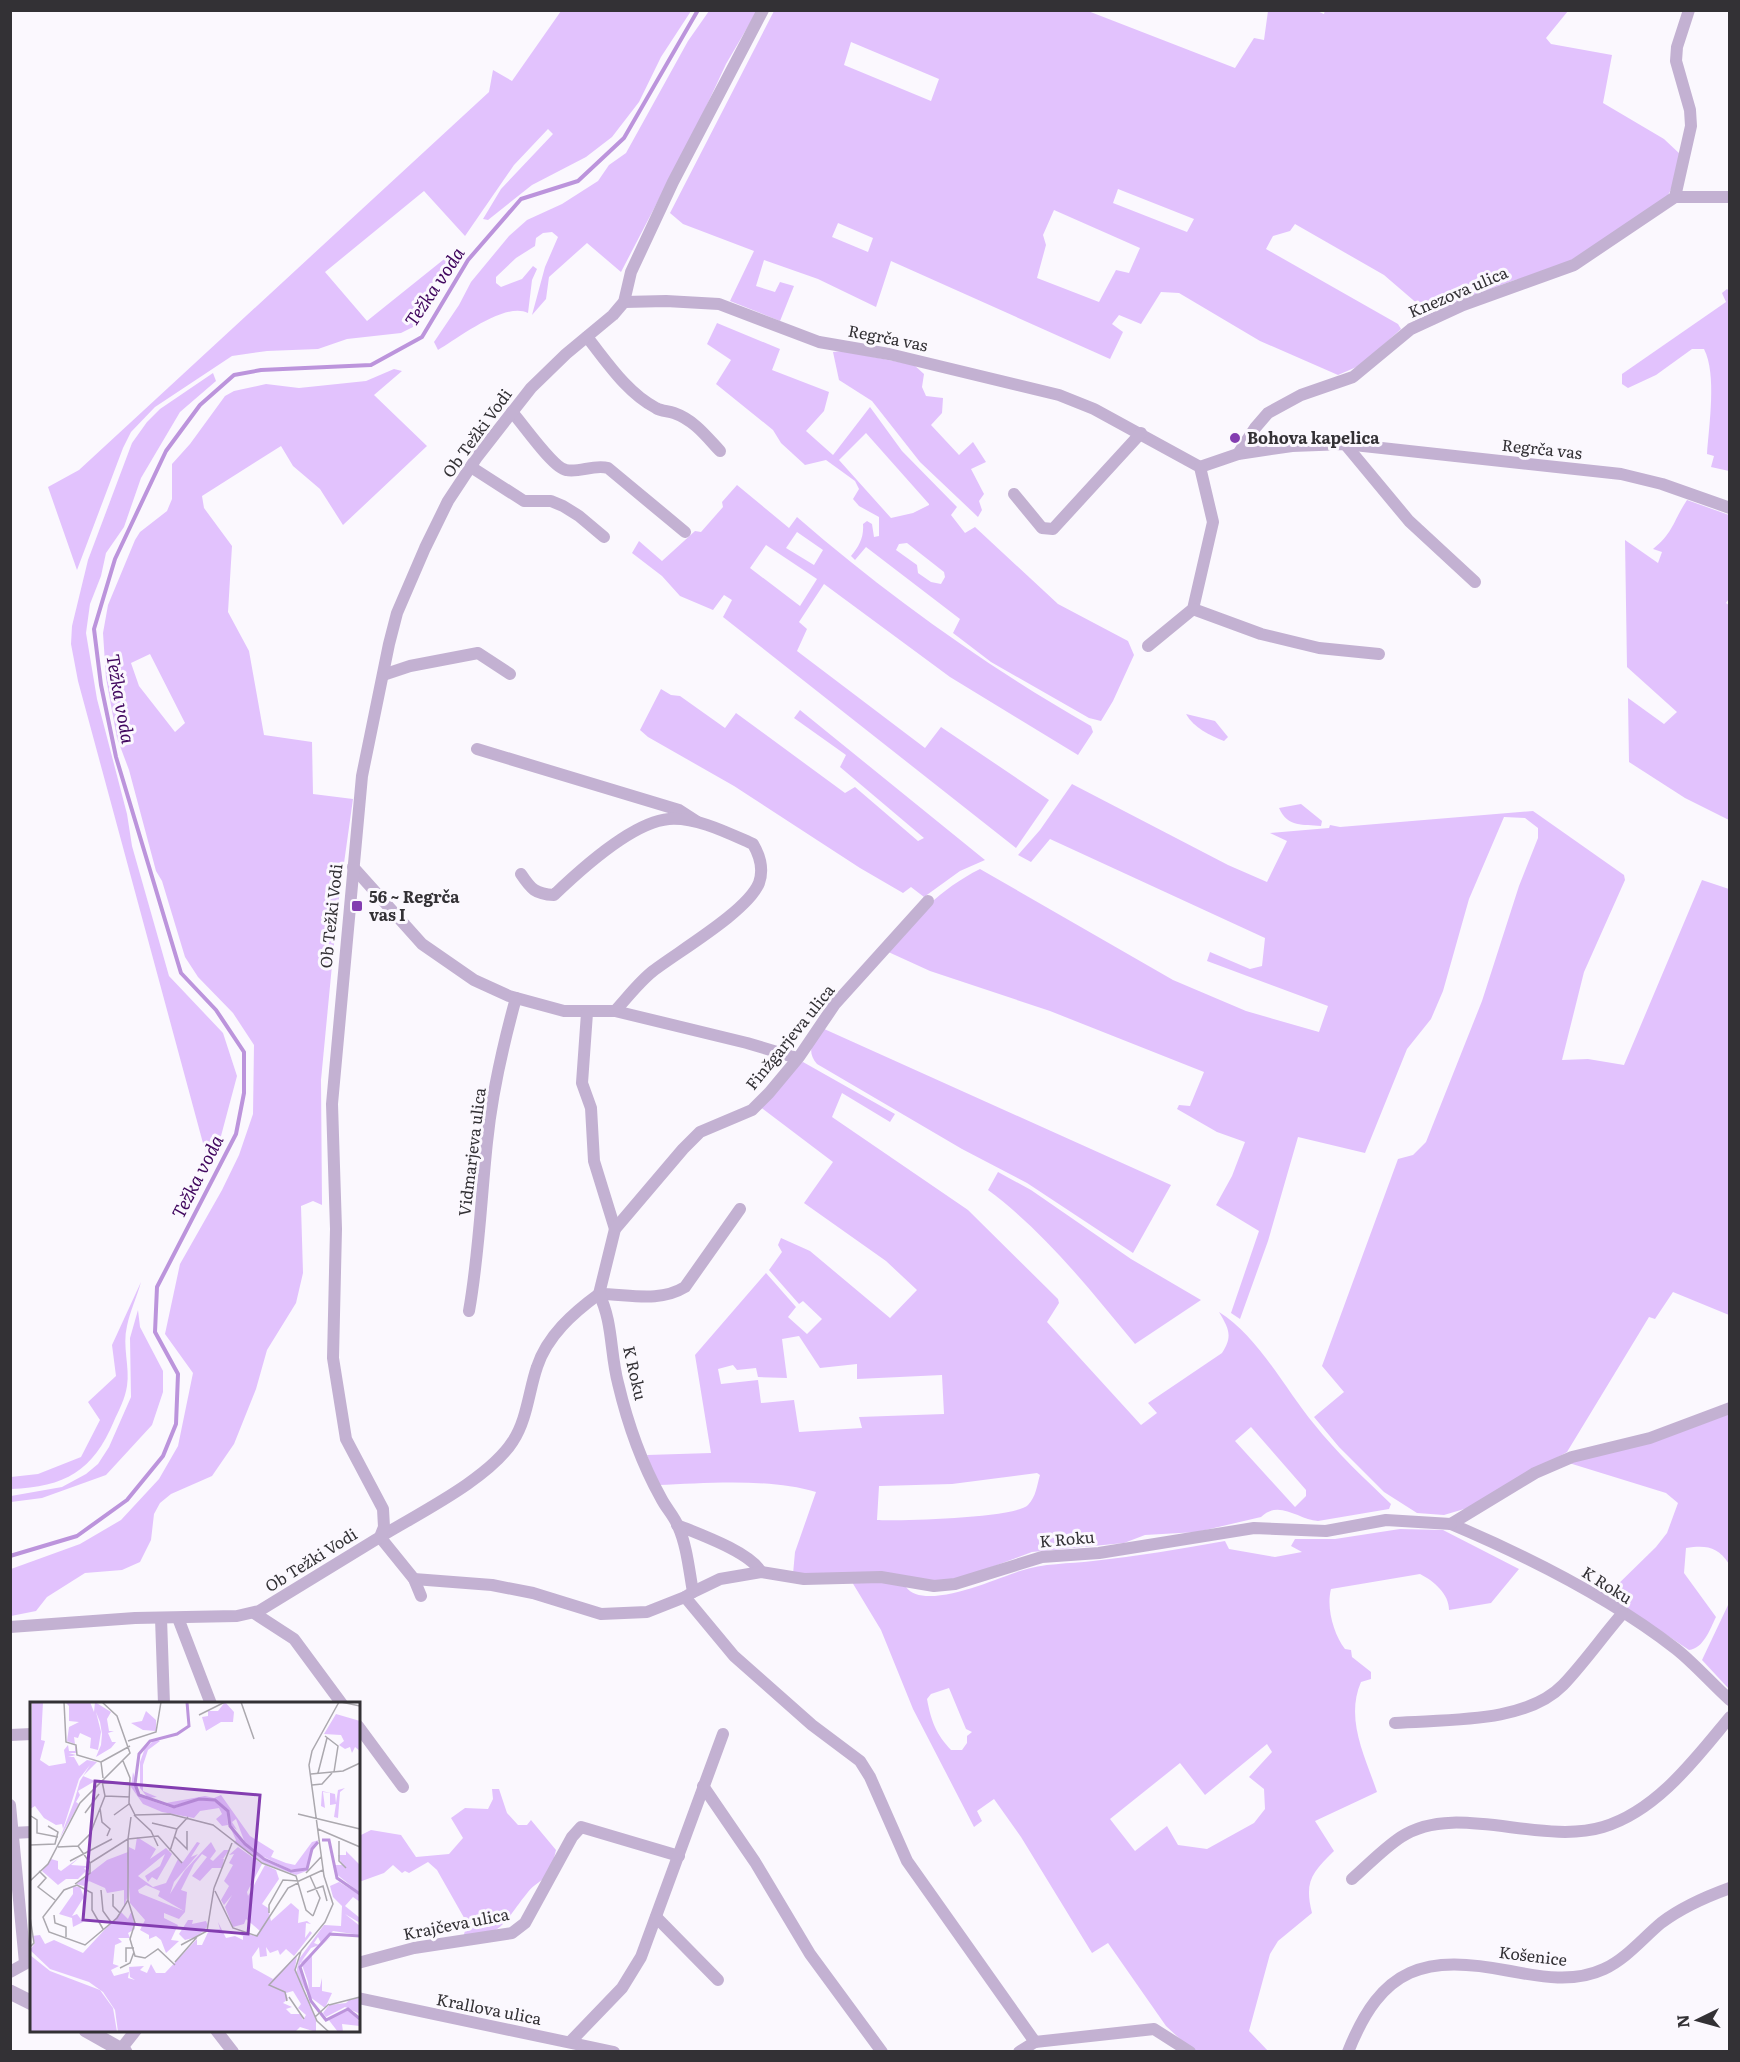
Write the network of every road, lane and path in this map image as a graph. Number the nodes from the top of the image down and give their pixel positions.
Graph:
1 (763, 10) edge
2 (1689, 10) edge
3 (1675, 197) junction
4 (1730, 197) edge
5 (624, 302) junction
6 (587, 338) junction
7 (512, 412) junction
8 (1141, 434) junction
9 (1345, 444) junction
10 (720, 451) dead end
11 (1238, 454) junction
12 (471, 467) junction
13 (1200, 467) junction
14 (1014, 494) dead end
15 (1730, 508) edge
16 (685, 532) dead end
17 (604, 537) dead end
18 (1475, 582) dead end
19 (1194, 609) junction
20 (1148, 646) dead end
21 (1379, 654) dead end
22 (510, 674) dead end
23 (383, 675) junction
24 (477, 749) dead end
25 (703, 824) junction
26 (352, 867) junction
27 (521, 874) dead end
28 (928, 901) dead end
29 (516, 998) junction
30 (615, 1011) junction
31 (587, 1013) junction
32 (798, 1058) junction
33 (740, 1209) dead end
34 (615, 1228) junction
35 (598, 1294) junction
36 (469, 1311) dead end
37 (1730, 1408) edge
38 (1451, 1524) junction
39 (678, 1525) junction
40 (380, 1537) junction
41 (761, 1572) junction
42 (414, 1579) junction
43 (689, 1595) junction
44 (421, 1596) dead end
45 (254, 1613) junction
46 (1622, 1614) junction
47 (178, 1617) junction
48 (161, 1618) junction
49 (10, 1627) edge
50 (1730, 1700) edge
51 (164, 1702) edge
52 (210, 1702) edge
53 (341, 1702) edge
54 (1730, 1717) edge
55 (1395, 1723) dead end
56 (360, 1729) edge
57 (30, 1734) edge
58 (723, 1734) dead end
59 (10, 1735) edge
60 (703, 1786) junction
61 (403, 1787) dead end
62 (10, 1805) edge
63 (30, 1832) edge
64 (12, 1833) junction
65 (679, 1856) junction
66 (1352, 1879) dead end
67 (1730, 1888) edge
68 (656, 1917) junction
69 (28, 1962) edge
70 (360, 1962) edge
71 (10, 1972) edge
72 (717, 1980) dead end
73 (10, 1992) edge
74 (360, 1998) edge
75 (30, 2002) edge
76 (88, 2032) edge
77 (135, 2032) edge
78 (217, 2032) edge
79 (572, 2041) junction
80 (1035, 2042) junction
81 (123, 2050) edge
82 (233, 2052) edge
83 (614, 2052) edge
84 (882, 2052) edge
85 (1019, 2052) edge
86 (1190, 2052) edge
87 (1348, 2052) edge

1 - 5 street
2 - 3 street
3 - 4 street
3 - 11 street, Knezova ulica
5 - 6 street, Ob Težki Vodi
5 - 8 street, Regrča vas
6 - 7 street, Ob Težki Vodi
6 - 10 street
7 - 12 street, Ob Težki Vodi
7 - 16 street, Ob Težki Vodi
8 - 13 street, Regrča vas
8 - 14 street
9 - 11 street, Regrča vas
9 - 15 street, Regrča vas
9 - 18 street
11 - 13 street, Regrča vas
12 - 17 street, Ob Težki Vodi
12 - 23 street, Ob Težki Vodi
13 - 19 street
19 - 20 street
19 - 21 street
22 - 23 street
23 - 26 street, Ob Težki Vodi
24 - 25 street
25 - 27 street
25 - 30 street
26 - 29 street
26 - 40 street, Ob Težki Vodi
28 - 32 street, Finžgarjeva ulica
29 - 31 street
29 - 36 street, Vidmarjeva ulica
30 - 31 street
30 - 32 street
31 - 34 street
32 - 34 street, Finžgarjeva ulica
33 - 35 street
34 - 35 street, Finžgarjeva ulica
35 - 39 street, K Roku
35 - 40 street
37 - 38 street
38 - 41 street, K Roku
38 - 46 street, K Roku
39 - 41 street
39 - 43 street, K Roku
40 - 42 street
40 - 45 street, Ob Težki Vodi
41 - 43 street, K Roku
42 - 43 street, K Roku
42 - 44 street
43 - 80 street
45 - 47 street, Ob Težki Vodi
45 - 53 street, Ob Težki Vodi
46 - 50 street, K Roku
46 - 55 street
47 - 48 street, Ob Težki Vodi
47 - 52 street
48 - 49 street, Ob Težki Vodi
48 - 51 street
54 - 66 street
56 - 61 street
57 - 59 street
58 - 60 street
60 - 65 street
60 - 84 street
62 - 64 street
63 - 64 street
64 - 69 street
65 - 68 street
65 - 70 street, Krajčeva ulica
67 - 87 street, Košenice
68 - 72 street
68 - 79 street
69 - 71 street
73 - 75 street
74 - 79 street, Krallova ulica
76 - 81 street
77 - 81 street
78 - 82 street
79 - 83 street, Krallova ulica
80 - 85 street
80 - 86 street

